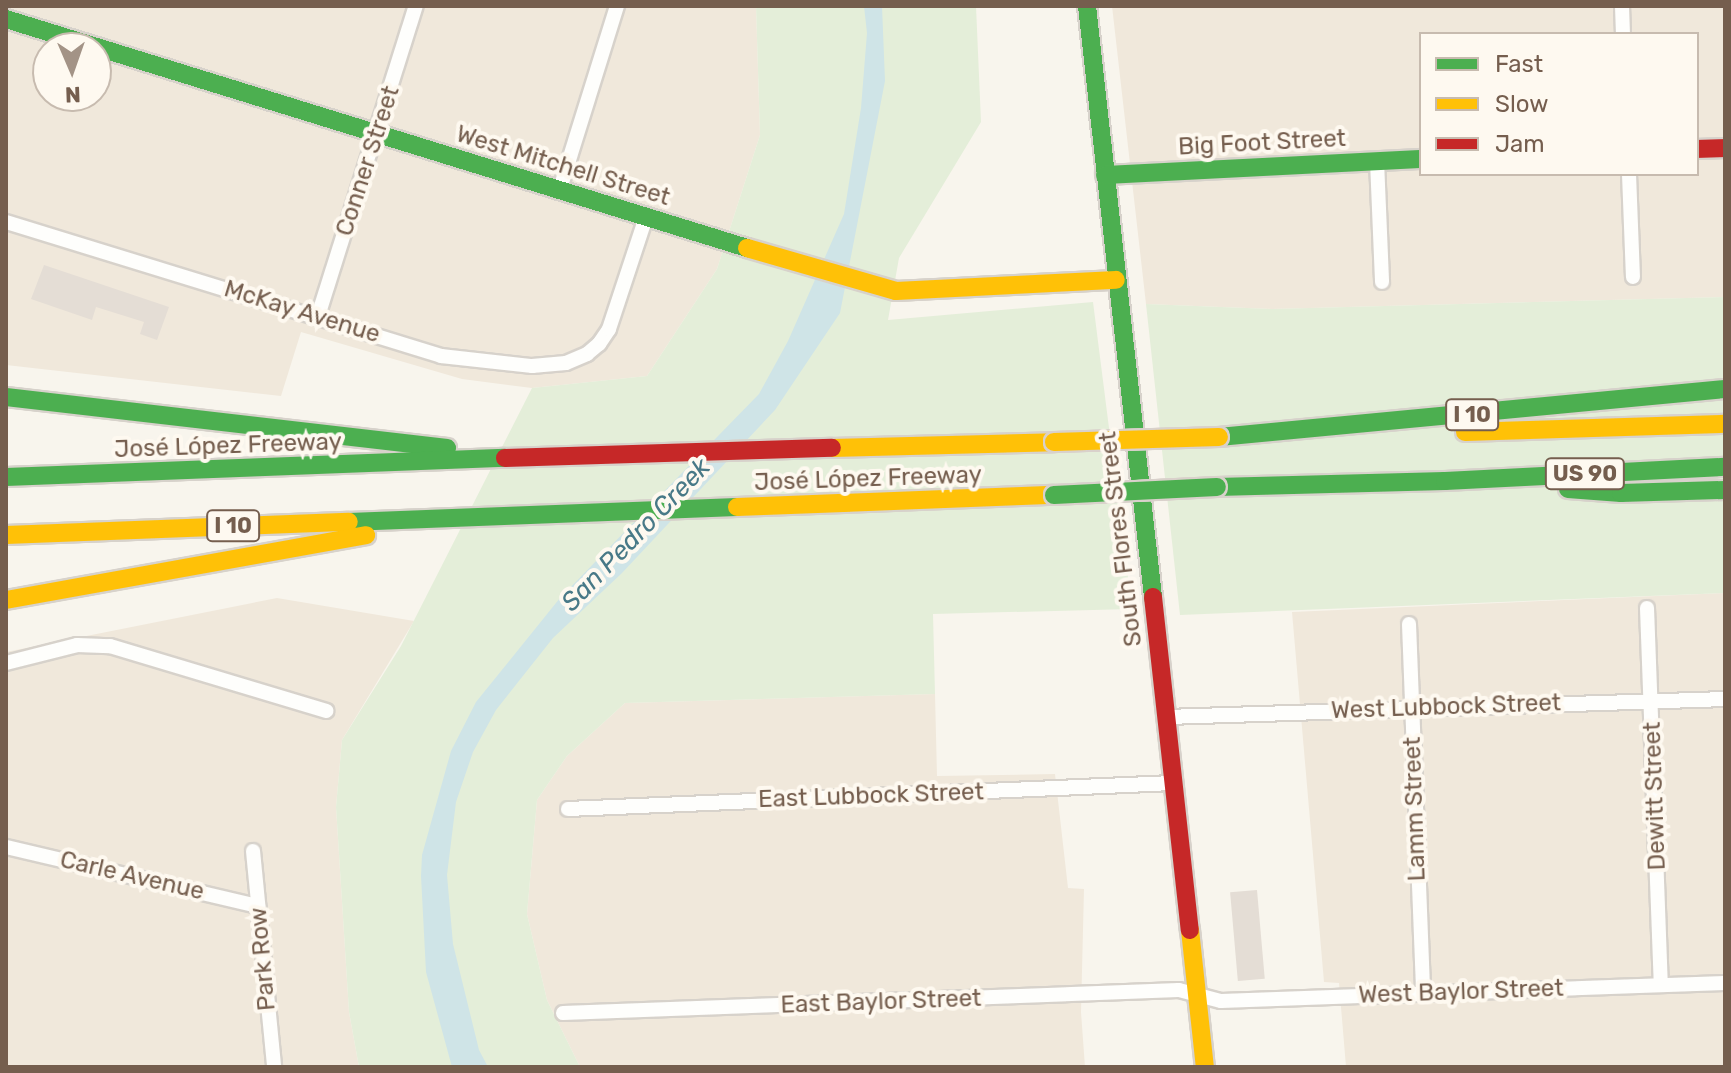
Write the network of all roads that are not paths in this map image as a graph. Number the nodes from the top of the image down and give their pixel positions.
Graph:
1 (416, 6) edge
2 (617, 6) edge
3 (1087, 6) edge
4 (1622, 6) edge
5 (6, 19) edge
6 (1623, 32) edge
7 (378, 134) junction
8 (1725, 148) edge
9 (1699, 149) edge
10 (1419, 159) edge
11 (1377, 161) junction
12 (1105, 175) junction
13 (1629, 176) edge
14 (560, 189) junction
15 (646, 217) junction
16 (6, 222) edge
17 (1633, 277) dead end
18 (1116, 280) junction
19 (1382, 282) dead end
20 (318, 316) junction
21 (1725, 389) edge
22 (6, 397) edge
23 (1725, 424) edge
24 (1219, 437) junction
25 (534, 457) junction
26 (1725, 467) edge
27 (6, 477) edge
28 (1445, 481) junction
29 (1725, 490) edge
30 (460, 519) junction
31 (6, 535) edge
32 (6, 600) edge
33 (1647, 608) dead end
34 (1409, 624) dead end
35 (6, 663) edge
36 (1725, 699) edge
37 (1652, 701) junction
38 (1411, 708) junction
39 (326, 711) dead end
40 (1166, 717) junction
41 (1173, 783) junction
42 (568, 809) dead end
43 (6, 847) edge
44 (253, 851) dead end
45 (258, 906) junction
46 (1725, 983) edge
47 (1661, 985) junction
48 (1423, 994) junction
49 (1198, 995) junction
50 (563, 1013) dead end
51 (274, 1067) edge
52 (1205, 1067) edge

1 - 7 street, Conner Street
2 - 14 street
3 - 12 main road, South Flores Street
4 - 6 street
5 - 7 main road, West Mitchell Street
7 - 14 main road, West Mitchell Street
7 - 20 street, Conner Street
8 - 9 main road
10 - 11 main road, Big Foot Street
11 - 12 main road, Big Foot Street
11 - 19 street
12 - 18 main road, South Flores Street
13 - 17 street
14 - 15 main road, West Mitchell Street
15 - 18 main road, West Mitchell Street
15 - 20 street, McKay Avenue
16 - 20 street, McKay Avenue
18 - 40 main road, South Flores Street
21 - 24 main road, I 10
22 - 25 main road
23 - 24 main road, US 90
24 - 25 main road, José López Freeway / I 10, bridge
25 - 27 main road, José López Freeway / I 10
26 - 28 main road, US 90
28 - 29 main road, I 10
28 - 30 main road, José López Freeway / I 10, bridge
30 - 31 main road, José López Freeway / I 10
30 - 32 main road
33 - 37 street, Dewitt Street
34 - 38 street, Lamm Street
35 - 39 street
36 - 37 street, West Lubbock Street
37 - 38 street, West Lubbock Street
37 - 47 street, Dewitt Street
38 - 40 street, West Lubbock Street
38 - 48 street, Lamm Street
40 - 41 main road, South Flores Street
41 - 42 street, East Lubbock Street
41 - 49 main road, South Flores Street
43 - 45 street, Carle Avenue
44 - 45 street, Park Row
45 - 51 street, Park Row
46 - 47 street, West Baylor Street
47 - 48 street, West Baylor Street
48 - 49 street, West Baylor Street
49 - 50 street, East Baylor Street
49 - 52 main road, South Flores Street

